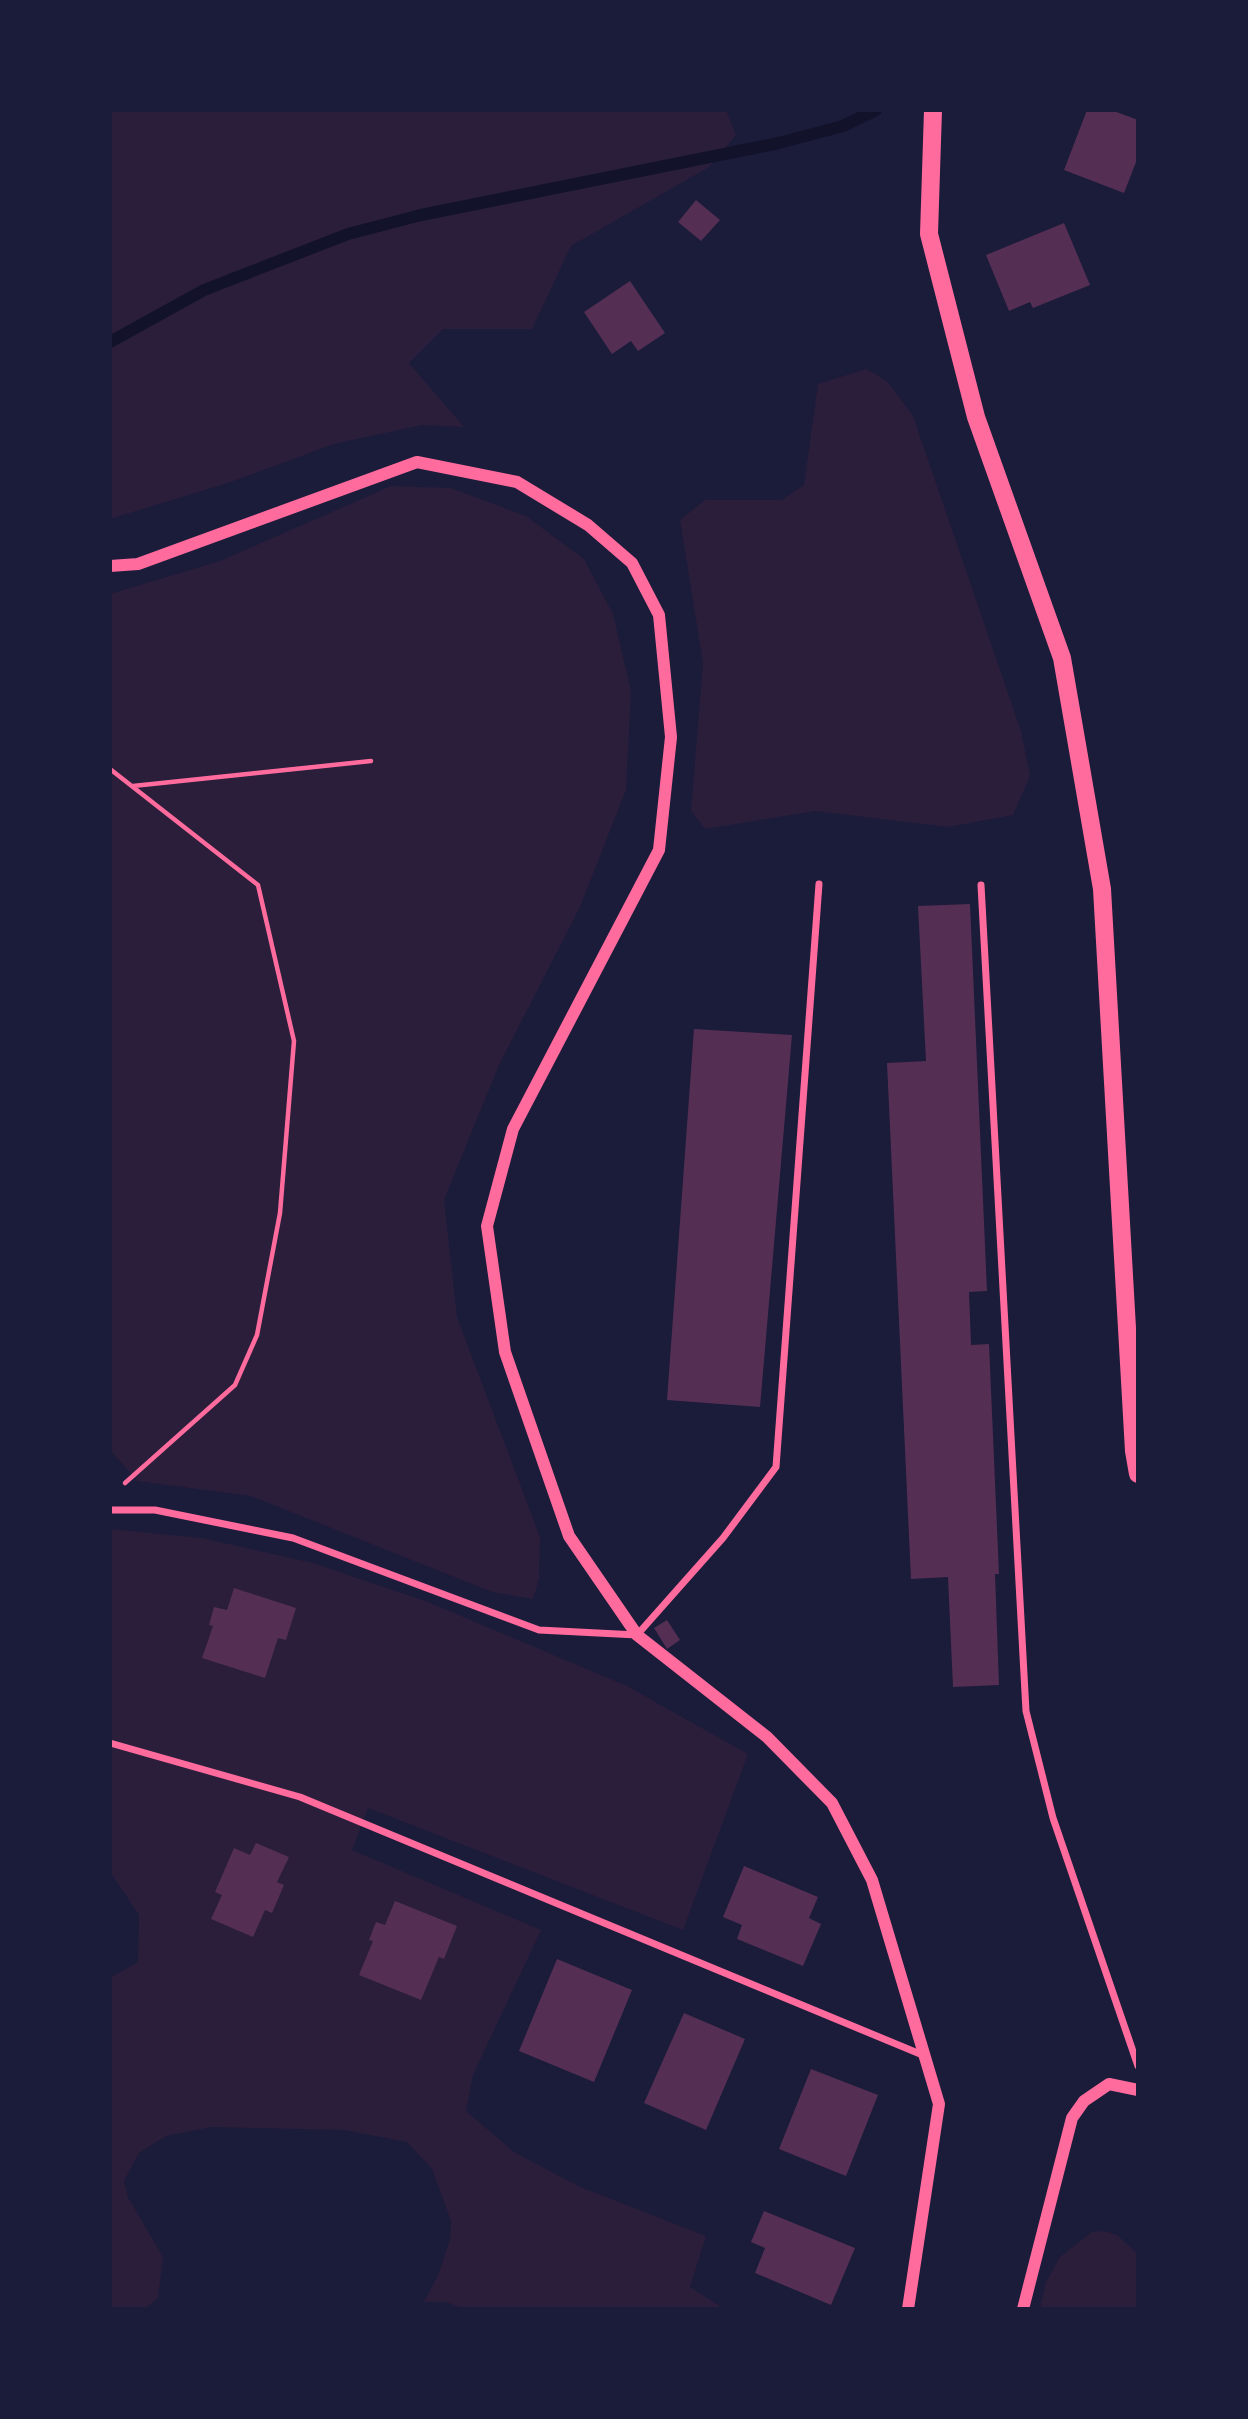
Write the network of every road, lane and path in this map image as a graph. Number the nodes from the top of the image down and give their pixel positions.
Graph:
1 (933, 110) edge
2 (110, 566) edge
3 (371, 761) dead end
4 (110, 769) edge
5 (133, 786) junction
6 (818, 884) dead end
7 (981, 885) dead end
8 (1138, 1474) edge
9 (121, 1487) dead end
10 (110, 1510) edge
11 (637, 1635) junction
12 (110, 1744) edge
13 (926, 2056) junction
14 (1138, 2066) edge
15 (1138, 2090) edge
16 (908, 2309) edge
17 (1023, 2309) edge

1 - 8 main road
2 - 11 street
3 - 5 path
4 - 5 path
5 - 9 path
6 - 11 street
7 - 14 street
10 - 11 street
11 - 13 street
12 - 13 street
13 - 16 street
15 - 17 street

